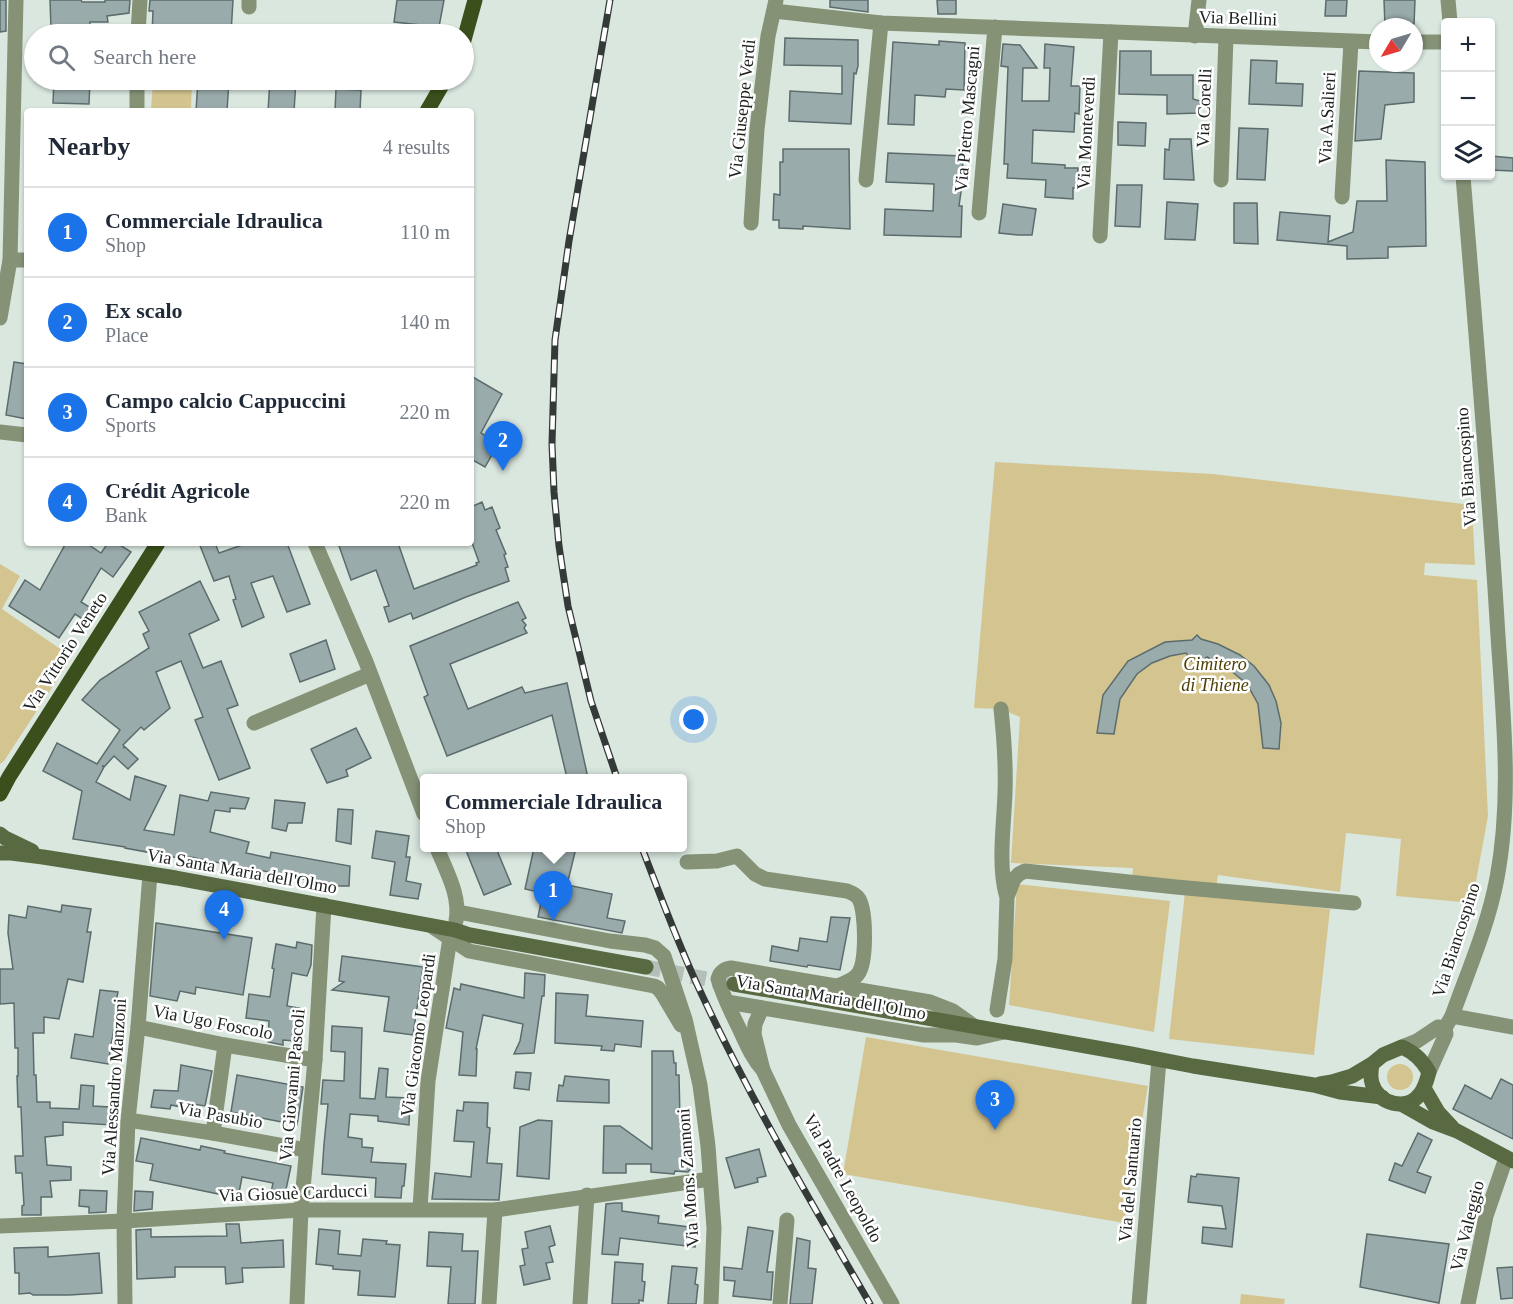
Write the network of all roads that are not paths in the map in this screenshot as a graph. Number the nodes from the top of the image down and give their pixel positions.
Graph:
1 (16, 0) edge
2 (140, 0) edge
3 (475, 0) edge
4 (1199, 0) edge
5 (1448, 0) edge
6 (775, 5) edge
7 (1450, 18) edge
8 (881, 23) junction
9 (139, 24) edge
10 (468, 24) edge
11 (995, 27) junction
12 (1111, 32) junction
13 (1196, 36) junction
14 (1226, 37) junction
15 (1351, 42) junction
16 (1369, 42) edge
17 (1423, 42) edge
18 (1441, 42) edge
19 (137, 90) edge
20 (439, 90) edge
21 (137, 108) edge
22 (429, 108) edge
23 (866, 180) dead end
24 (1221, 180) dead end
25 (1462, 180) edge
26 (1342, 197) dead end
27 (979, 213) dead end
28 (751, 223) dead end
29 (1100, 236) dead end
30 (10, 260) junction
31 (24, 260) edge
32 (0, 318) edge
33 (0, 432) edge
34 (24, 435) edge
35 (156, 546) edge
36 (316, 546) edge
37 (370, 674) junction
38 (1001, 709) dead end
39 (254, 723) dead end
40 (1510, 755) edge
41 (2, 788) edge
42 (420, 804) edge
43 (0, 834) edge
44 (439, 852) edge
45 (0, 853) edge
46 (43, 857) junction
47 (687, 862) dead end
48 (150, 874) junction
49 (1007, 897) junction
50 (1354, 903) dead end
51 (324, 905) junction
52 (458, 912) junction
53 (453, 934) junction
54 (646, 967) tunnel mouth
55 (669, 969) junction
56 (734, 984) tunnel mouth
57 (654, 986) junction
58 (838, 986) junction
59 (726, 1002) junction
60 (762, 1008) junction
61 (997, 1010) dead end
62 (1448, 1022) junction
63 (974, 1026) junction
64 (138, 1027) junction
65 (1513, 1027) edge
66 (1004, 1032) junction
67 (225, 1046) junction
68 (1402, 1047) junction
69 (315, 1060) junction
70 (1159, 1060) junction
71 (1372, 1064) junction
72 (763, 1070) junction
73 (1429, 1072) junction
74 (700, 1085) junction
75 (1314, 1085) junction
76 (1424, 1088) junction
77 (1382, 1097) junction
78 (1403, 1105) junction
79 (128, 1120) junction
80 (1457, 1131) junction
81 (213, 1133) junction
82 (306, 1150) junction
83 (1509, 1160) edge
84 (710, 1179) junction
85 (587, 1195) junction
86 (420, 1209) junction
87 (301, 1210) junction
88 (495, 1210) junction
89 (787, 1220) dead end
90 (124, 1221) junction
91 (0, 1226) edge
92 (125, 1304) edge
93 (297, 1304) edge
94 (489, 1304) edge
95 (580, 1304) edge
96 (711, 1304) edge
97 (780, 1304) edge
98 (892, 1304) edge
99 (1138, 1304) edge
100 (1468, 1304) edge

1 - 30 street
2 - 9 street
3 - 10 main road
4 - 13 street
5 - 7 street
6 - 8 street, Via Bellini
6 - 28 street, Via Giuseppe Verdi
8 - 11 street, Via Bellini
8 - 23 street
11 - 12 street, Via Bellini
11 - 27 street, Via Pietro Mascagni
12 - 13 street, Via Bellini
12 - 29 street, Via Monteverdi
13 - 14 street, Via Bellini
14 - 15 street, Via Bellini
14 - 24 street, Via Corelli
15 - 16 street, Via Bellini
15 - 26 street, Via A.Salieri
17 - 18 street
19 - 21 street
20 - 22 main road
25 - 40 street, Via Biancospino
30 - 31 street
30 - 32 street
33 - 34 street
35 - 41 main road, Via Vittorio Veneto
36 - 37 street
37 - 39 street
37 - 42 street
38 - 49 street
40 - 62 street, Via Biancospino
43 - 46 main road, Via Santa Maria dell'Olmo
44 - 52 street
45 - 46 main road, Via Santa Maria dell'Olmo
46 - 48 main road, Via Santa Maria dell'Olmo
47 - 58 street
48 - 51 main road, Via Santa Maria dell'Olmo
48 - 64 street, Via Alessandro Manzoni
49 - 50 street
49 - 61 street
51 - 53 main road, Via Santa Maria dell'Olmo
51 - 69 street, Via Giovanni Pascoli
52 - 53 street, Via Giacomo Leopardi
52 - 55 street
53 - 54 main road, Via Santa Maria dell'Olmo
53 - 57 street, Via Santa Maria dell'Olmo
53 - 86 street, Via Giacomo Leopardi
55 - 57 street
55 - 74 street
56 - 63 main road, Via Santa Maria dell'Olmo
57 - 74 street
58 - 59 street, Via Santa Maria dell'Olmo
58 - 63 street, Via Santa Maria dell'Olmo
59 - 60 street, Via Santa Maria dell'Olmo
59 - 72 street, Via Padre Leopoldo
60 - 66 street, Via Santa Maria dell'Olmo
60 - 72 street, Via Padre Leopoldo
62 - 65 street
62 - 68 street
62 - 73 street, Via Biancospino
63 - 66 main road, Via Santa Maria dell'Olmo
64 - 67 street, Via Ugo Foscolo
64 - 79 street, Via Alessandro Manzoni
66 - 70 main road, Via Santa Maria dell'Olmo
67 - 69 street, Via Ugo Foscolo
67 - 81 street
68 - 71 main road
68 - 73 main road
69 - 82 street, Via Giovanni Pascoli
70 - 75 main road, Via Santa Maria dell'Olmo
70 - 99 street, Via del Santuario
71 - 75 main road, Via Santa Maria dell'Olmo
71 - 77 main road
72 - 98 street, Via Padre Leopoldo
73 - 76 main road
74 - 84 street, Via Mons. Zannoni
75 - 77 main road, Via Santa Maria dell'Olmo
76 - 78 main road
76 - 80 main road
77 - 78 main road
78 - 80 main road
79 - 81 street, Via Pasubio
79 - 90 street, Via Alessandro Manzoni
80 - 83 main road
81 - 82 street, Via Pasubio
82 - 87 street, Via Giovanni Pascoli
83 - 100 street, Via Valeggio
84 - 85 street, Via Giosuè Carducci
84 - 96 street, Via Mons. Zannoni
85 - 88 street, Via Giosuè Carducci
85 - 95 street
86 - 87 street, Via Giosuè Carducci
86 - 88 street, Via Giosuè Carducci
87 - 90 street, Via Giosuè Carducci
87 - 93 street, Via Giovanni Pascoli
88 - 94 street
89 - 97 street
90 - 91 street, Via Giosuè Carducci
90 - 92 street, Via Alessandro Manzoni

